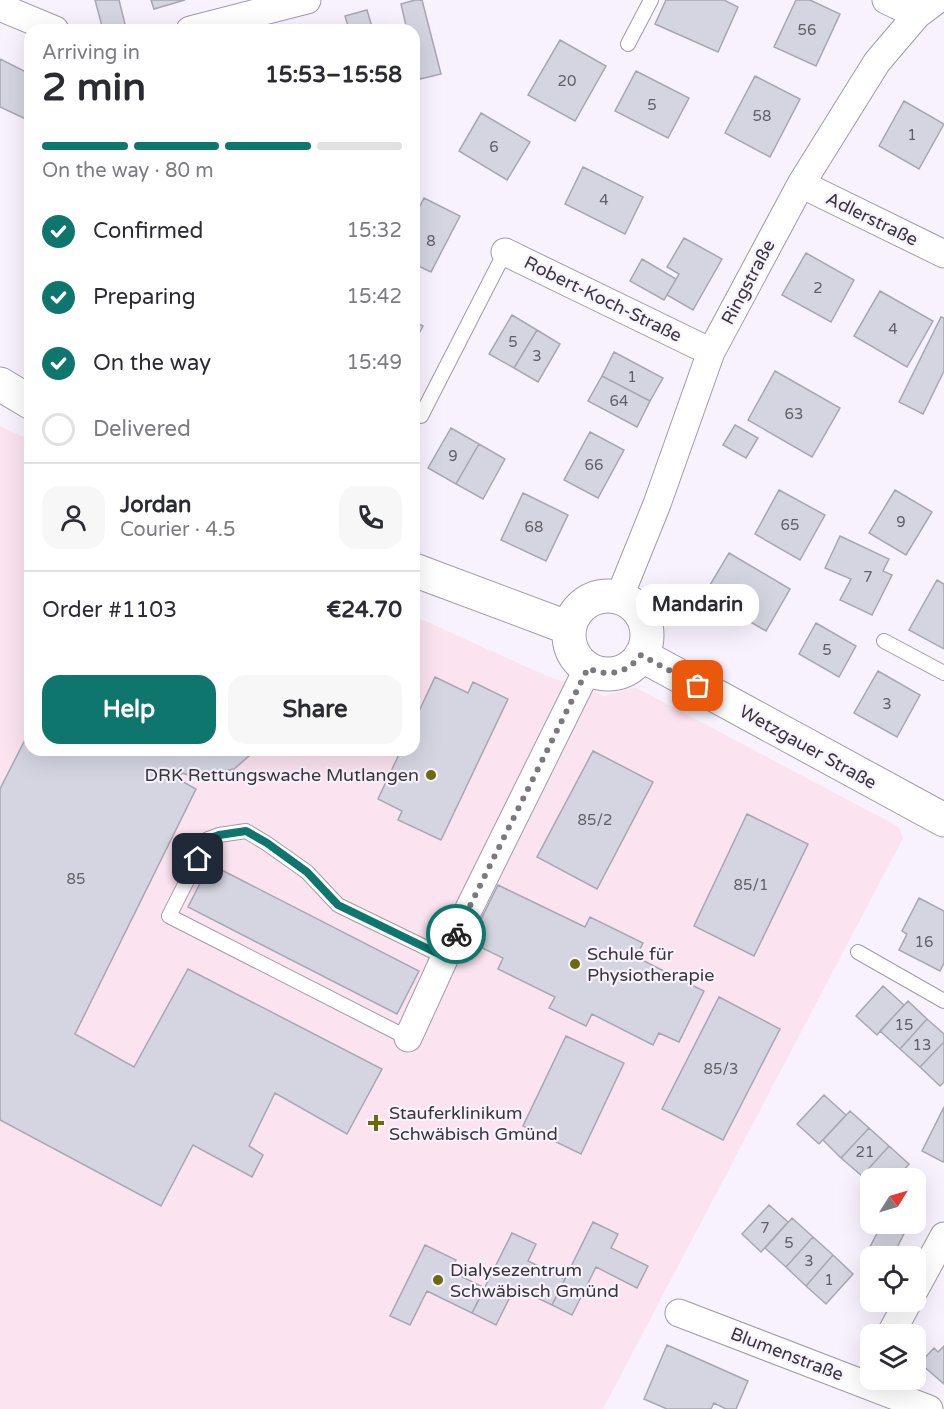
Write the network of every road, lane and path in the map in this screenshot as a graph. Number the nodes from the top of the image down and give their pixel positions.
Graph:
1 (307, 0) edge
2 (651, 0) edge
3 (886, 0) edge
4 (0, 7) edge
5 (927, 7) edge
6 (41, 24) edge
7 (213, 24) edge
8 (628, 44) dead end
9 (801, 184) junction
10 (505, 252) joint
11 (944, 254) edge
12 (711, 352) junction
13 (0, 384) edge
14 (24, 398) edge
15 (420, 416) edge
16 (420, 572) edge
17 (619, 598) junction
18 (569, 628) junction
19 (884, 641) dead end
20 (641, 655) junction
21 (588, 668) junction
22 (944, 673) edge
23 (944, 820) edge
24 (858, 952) dead end
25 (445, 957) junction
26 (944, 1001) edge
27 (408, 1038) joint
28 (944, 1236) edge
29 (926, 1269) edge
30 (679, 1312) dead end
31 (860, 1375) edge
32 (892, 1390) edge
33 (929, 1409) edge

1 - 7 street
2 - 8 lane
3 - 5 street
4 - 6 street
5 - 9 street, Ringstraße
9 - 11 street, Adlerstraße
9 - 12 street, Ringstraße
10 - 12 street, Robert-Koch-Straße
10 - 15 lane, Robert-Koch-Straße
12 - 17 street, Ringstraße
13 - 14 street
16 - 18 street
17 - 18 street
17 - 20 street
18 - 21 street
19 - 22 lane
20 - 21 street
20 - 23 street, Wetzgauer Straße
21 - 25 street
24 - 26 lane
25 - 27 street
25 - 27 lane
28 - 29 street
30 - 31 street, Blumenstraße
32 - 33 street, Blumenstraße

